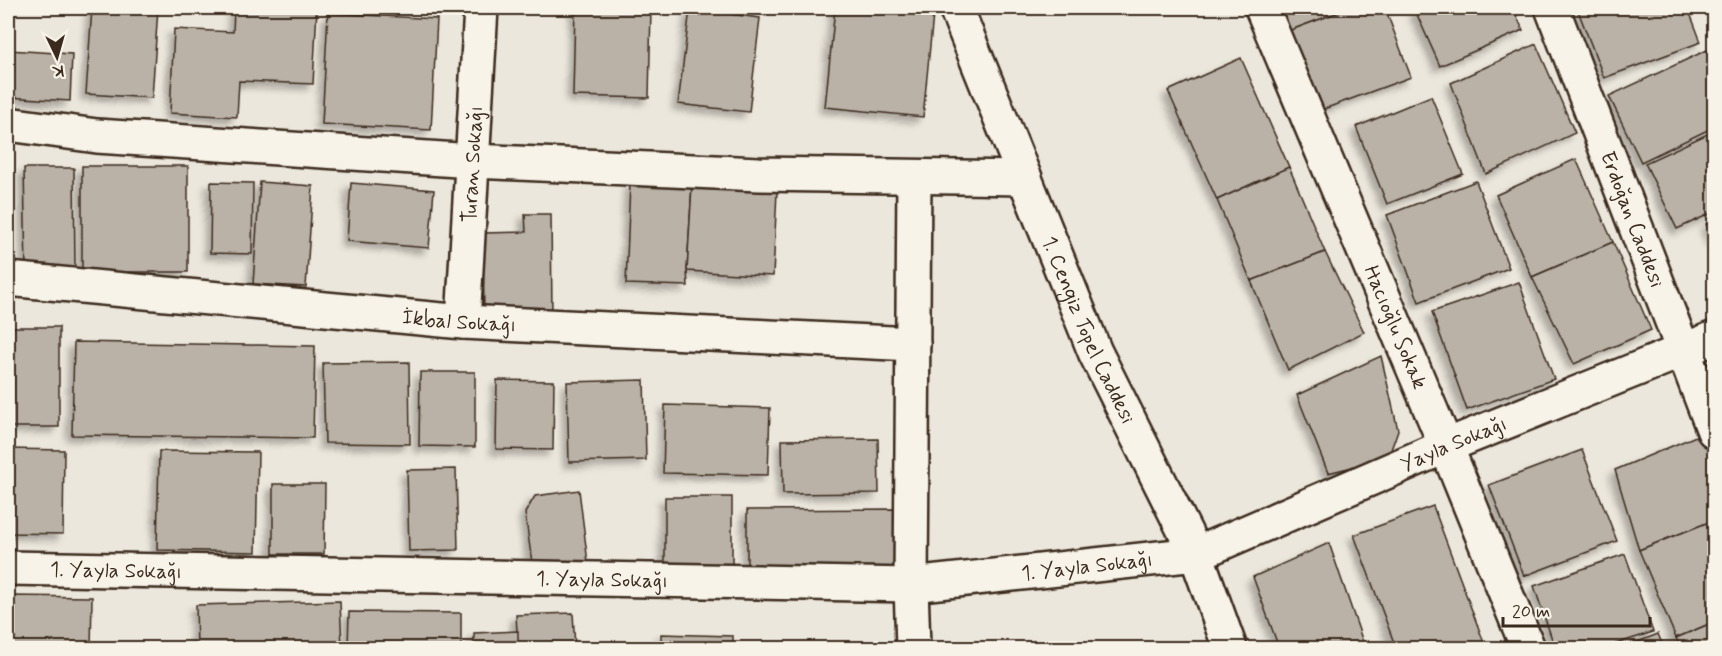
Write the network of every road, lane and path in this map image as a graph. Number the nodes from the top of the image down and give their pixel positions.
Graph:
1 (481, 8) edge
2 (956, 8) edge
3 (1262, 8) edge
4 (1552, 8) edge
5 (8, 124) edge
6 (473, 161) junction
7 (914, 177) junction
8 (1024, 178) junction
9 (8, 279) edge
10 (463, 322) junction
11 (1714, 338) edge
12 (913, 344) junction
13 (1682, 351) junction
14 (1714, 430) edge
15 (1446, 446) junction
16 (1196, 554) junction
17 (8, 568) edge
18 (911, 585) junction
19 (913, 648) edge
20 (1230, 648) edge
21 (1528, 648) edge

1 - 6 street, Turan Sokağı
2 - 8 street, 1. Cengiz Topel Caddesi
3 - 15 street, Hacıoğlu Sokak
4 - 13 street, Erdoğan Caddesi
5 - 6 street
6 - 7 street
6 - 10 street, Turan Sokağı
7 - 8 street
7 - 12 street
8 - 16 street, 1. Cengiz Topel Caddesi
9 - 10 street, İkbal Sokağı
10 - 12 street, İkbal Sokağı
11 - 13 street, Yayla Sokağı
12 - 18 street
13 - 14 street, Erdoğan Caddesi
13 - 15 street, Yayla Sokağı
15 - 16 street, Yayla Sokağı
15 - 21 street, Hacıoğlu Sokak
16 - 18 street, 1. Yayla Sokağı
16 - 20 street, 1. Cengiz Topel Caddesi
17 - 18 street, 1. Yayla Sokağı
18 - 19 street

